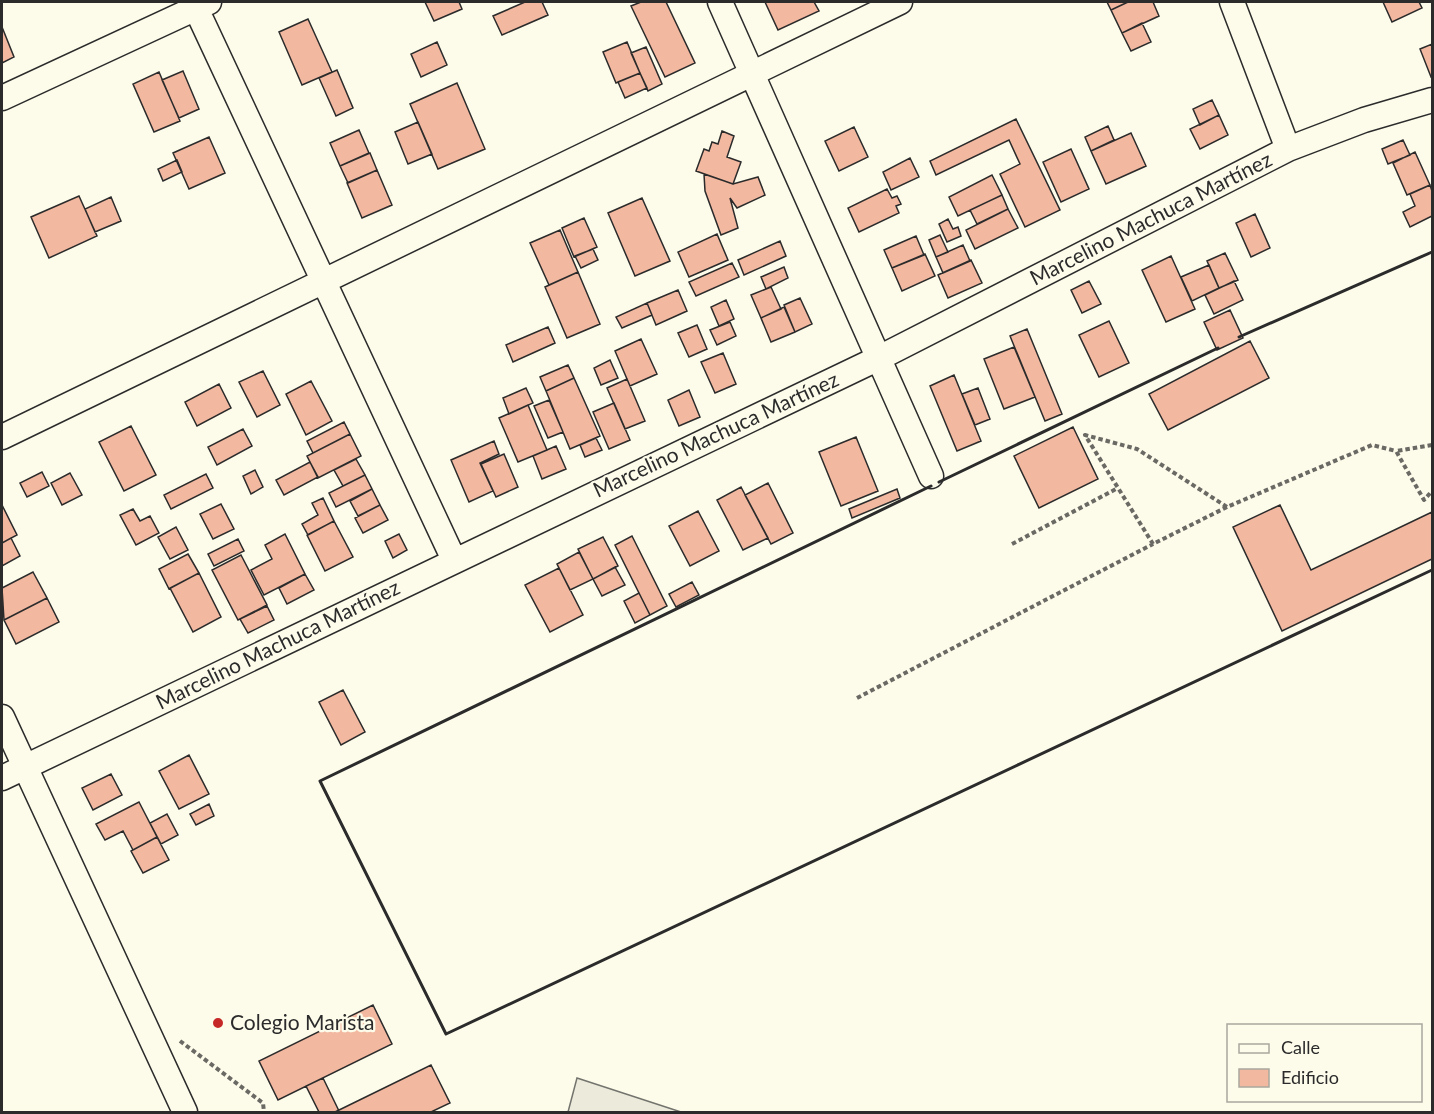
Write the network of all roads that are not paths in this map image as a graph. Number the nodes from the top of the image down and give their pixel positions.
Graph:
1 (720, 2) edge
2 (900, 2) edge
3 (1232, 2) edge
4 (200, 4) edge
5 (752, 74) junction
6 (2, 98) edge
7 (1432, 100) edge
8 (1288, 149) junction
9 (323, 281) junction
10 (879, 358) junction
11 (2, 437) edge
12 (931, 476) dead end
13 (454, 560) junction
14 (2, 717) edge
15 (26, 767) junction
16 (2, 778) edge
17 (185, 1113) edge

1 - 5 street
2 - 5 street
3 - 8 street
4 - 6 street
4 - 9 street
5 - 9 street
5 - 10 street
7 - 8 street, Marcelino Machuca Martínez
8 - 10 street, Marcelino Machuca Martínez
9 - 11 street
9 - 13 street
10 - 12 street
10 - 13 street, Marcelino Machuca Martínez
13 - 15 street, Marcelino Machuca Martínez
14 - 15 street
15 - 16 street, Marcelino Machuca Martínez
15 - 17 street

